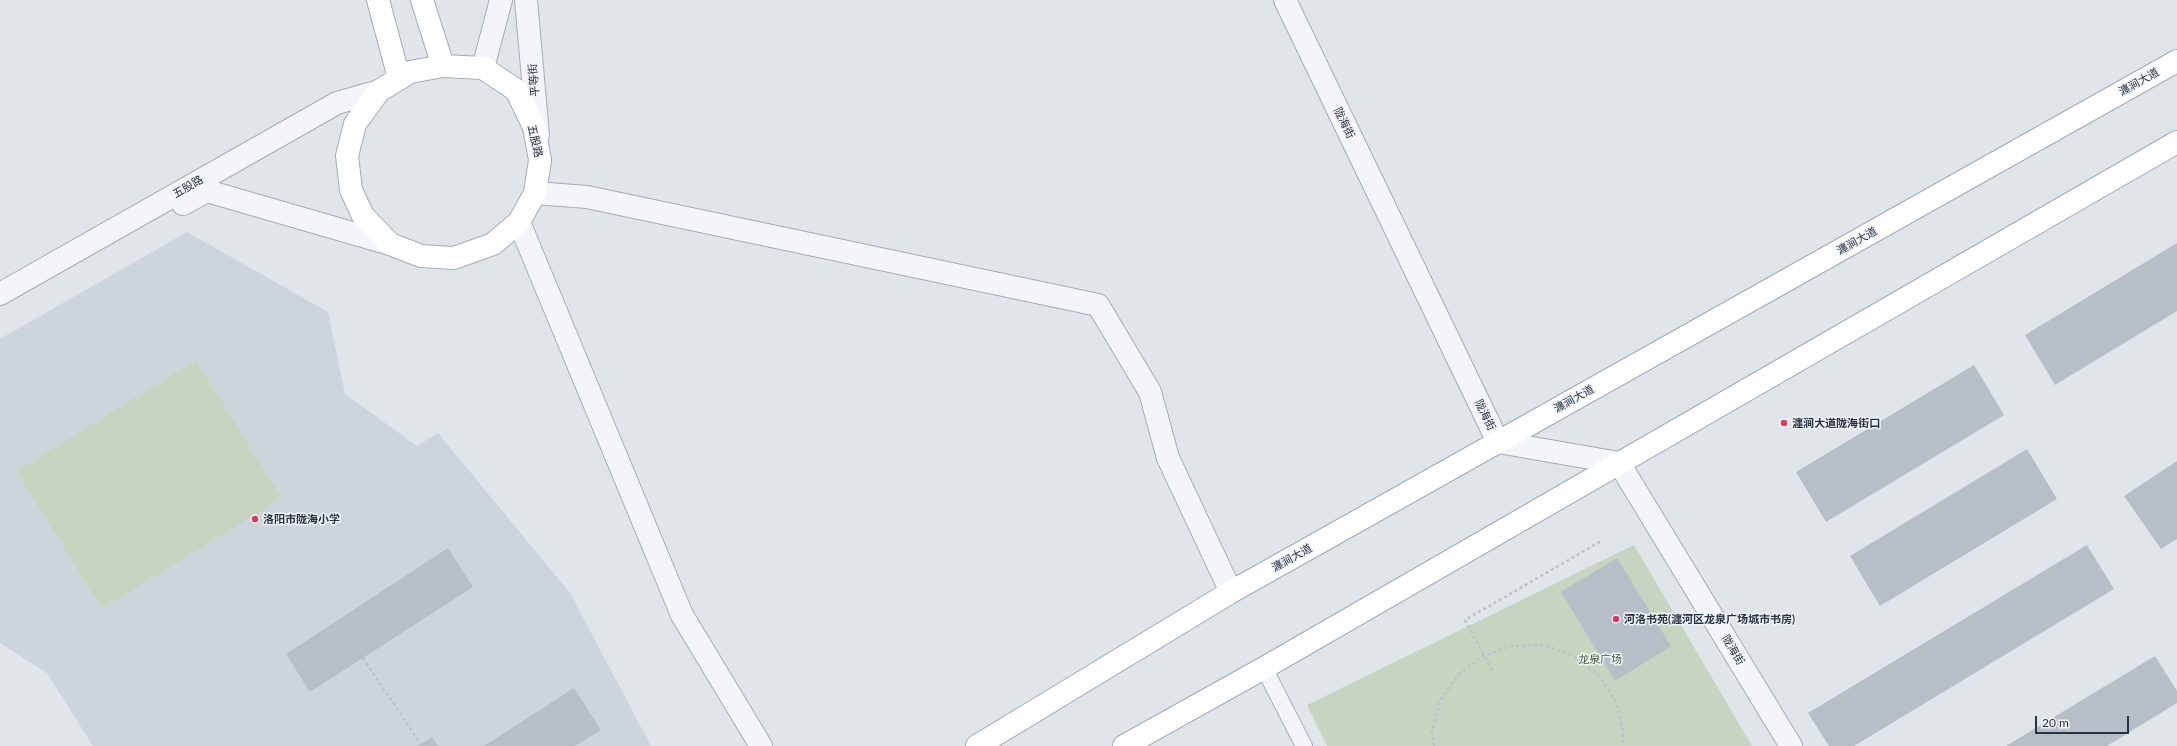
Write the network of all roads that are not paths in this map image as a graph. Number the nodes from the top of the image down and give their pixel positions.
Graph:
1 (378, 0) edge
2 (501, 0) edge
3 (526, 0) edge
4 (1285, 0) edge
5 (422, 2) edge
6 (2177, 61) edge
7 (443, 66) junction
8 (483, 68) junction
9 (399, 78) junction
10 (379, 91) junction
11 (2177, 142) edge
12 (540, 160) junction
13 (535, 193) junction
14 (519, 222) junction
15 (390, 244) junction
16 (0, 294) edge
17 (0, 309) edge
18 (1498, 442) junction
19 (1619, 463) junction
20 (1231, 592) junction
21 (1264, 668) junction
22 (761, 746) edge
23 (976, 746) edge
24 (1124, 746) edge
25 (1304, 746) edge
26 (1791, 746) edge

1 - 9 main road
2 - 8 street
3 - 12 street, 平等街
4 - 18 street, 陇海街
5 - 7 main road
6 - 18 main road, 瀍涧大道
7 - 8 main road, 五股路
7 - 9 main road, 五股路
8 - 12 main road, 五股路
9 - 10 main road, 五股路
10 - 15 main road, 五股路
10 - 16 street, 五股路
11 - 19 main road
12 - 13 main road, 五股路
13 - 14 main road, 五股路
13 - 20 street
14 - 15 main road, 五股路
14 - 22 street
15 - 17 street, 五股路
18 - 19 street, 陇海街
18 - 20 main road, 瀍涧大道
19 - 21 main road
19 - 26 street, 陇海街
20 - 23 main road, 瀍涧大道
21 - 24 main road
21 - 25 lane

